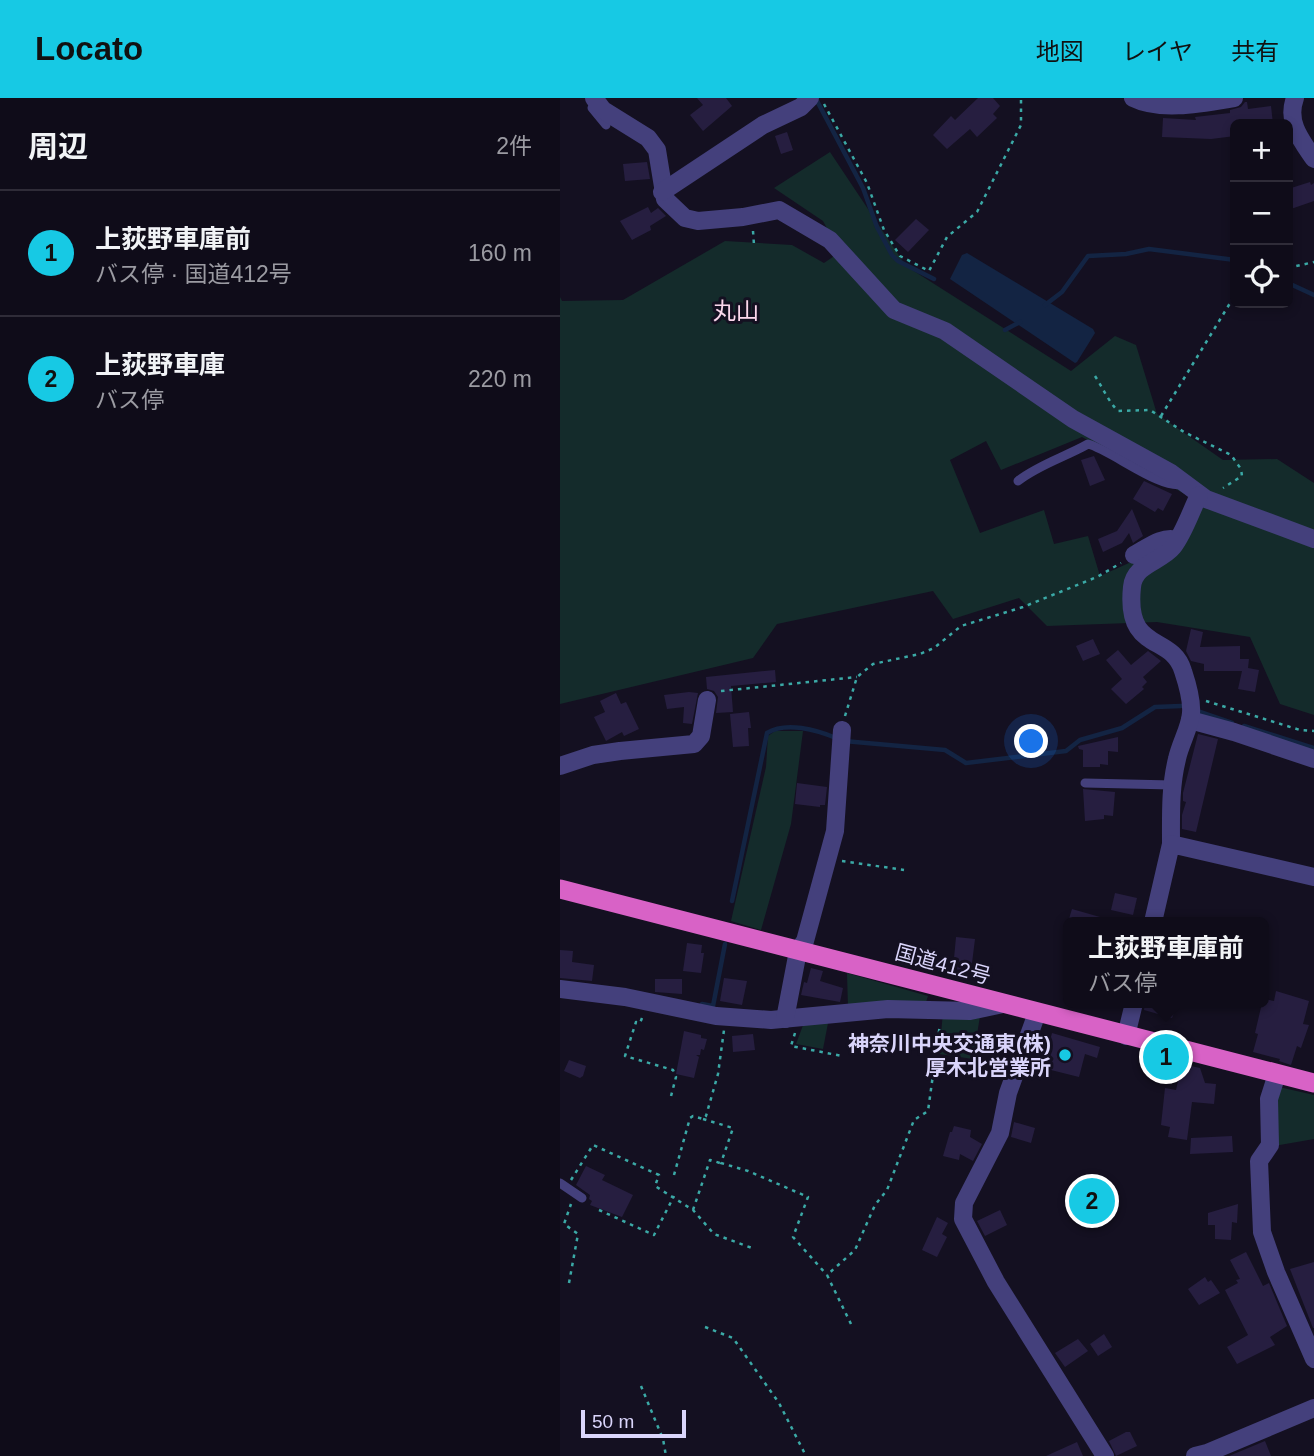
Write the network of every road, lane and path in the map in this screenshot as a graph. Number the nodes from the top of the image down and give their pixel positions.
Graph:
1 (810, 98) edge
2 (821, 98) edge
3 (1021, 98) edge
4 (1133, 98) edge
5 (1234, 98) edge
6 (1295, 98) edge
7 (596, 100) edge
8 (606, 125) dead end
9 (1314, 159) edge
10 (662, 192) junction
11 (1314, 261) edge
12 (1293, 267) edge
13 (1230, 303) edge
14 (1095, 376) dead end
15 (1161, 416) junction
16 (1018, 481) dead end
17 (1184, 484) junction
18 (1203, 497) junction
19 (1314, 539) edge
20 (1177, 540) junction
21 (1135, 555) joint
22 (857, 677) junction
23 (707, 699) joint
24 (1190, 711) junction
25 (1314, 731) edge
26 (841, 736) joint
27 (1314, 760) edge
28 (560, 766) edge
29 (1085, 783) dead end
30 (1172, 785) junction
31 (1171, 844) junction
32 (827, 860) junction
33 (904, 870) dead end
34 (1314, 877) edge
35 (560, 889) edge
36 (1154, 917) edge
37 (798, 951) junction
38 (560, 989) edge
39 (647, 1001) junction
40 (1003, 1004) junction
41 (1133, 1008) edge
42 (942, 1009) junction
43 (1037, 1013) junction
44 (726, 1017) junction
45 (793, 1018) junction
46 (1126, 1036) junction
47 (842, 1056) dead end
48 (1277, 1074) junction
49 (1314, 1083) edge
50 (670, 1100) dead end
51 (703, 1119) junction
52 (721, 1163) junction
53 (674, 1175) dead end
54 (570, 1191) edge
55 (674, 1196) junction
56 (600, 1210) dead end
57 (693, 1210) junction
58 (752, 1248) dead end
59 (827, 1275) junction
60 (569, 1283) dead end
61 (851, 1324) dead end
62 (705, 1327) dead end
63 (1314, 1359) edge
64 (642, 1386) dead end
65 (1314, 1408) edge
66 (666, 1456) edge
67 (806, 1456) edge
68 (1105, 1456) edge
69 (1195, 1456) edge

1 - 10 street
2 - 3 path
4 - 5 street
6 - 9 street
7 - 8 lane
7 - 10 street
10 - 17 street
11 - 12 path
13 - 15 path
14 - 15 path
15 - 18 path
16 - 17 lane
17 - 18 street
18 - 19 street
18 - 20 street
20 - 21 street
20 - 24 street
21 - 22 path
22 - 23 path
22 - 26 path
23 - 28 street
24 - 25 path
24 - 27 street
24 - 30 street
26 - 32 street
29 - 30 lane
30 - 31 street
31 - 34 street
31 - 36 street
32 - 33 path
32 - 37 street
35 - 37 highway, 国道412号
37 - 40 highway, 国道412号
37 - 45 street
38 - 39 street
39 - 44 street
39 - 50 path
40 - 42 street
40 - 43 highway, 国道412号
41 - 46 street
42 - 45 street
42 - 59 path
43 - 46 highway, 国道412号
43 - 68 street
44 - 45 street
44 - 51 path
45 - 47 path
46 - 48 highway, 国道412号
48 - 49 highway, 国道412号
48 - 63 street
51 - 52 path
51 - 53 path
52 - 57 path
52 - 59 path
54 - 55 path
54 - 60 path
55 - 56 path
55 - 57 path
57 - 58 path
59 - 61 path
62 - 67 path
64 - 66 path
65 - 69 street

